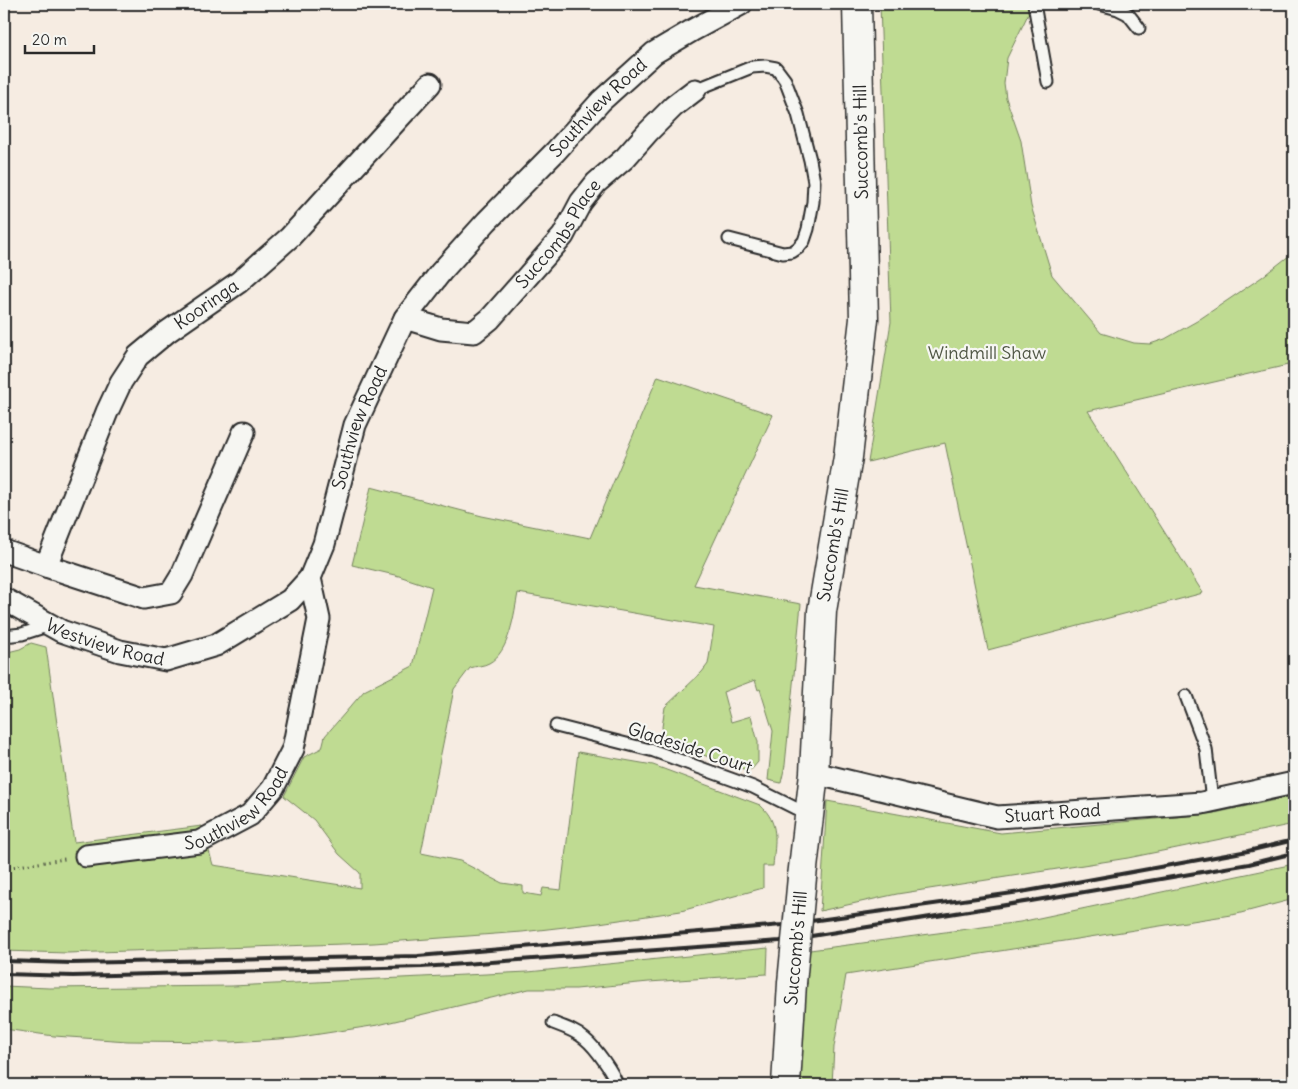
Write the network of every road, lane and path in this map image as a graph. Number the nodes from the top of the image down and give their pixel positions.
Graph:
1 (741, 4) edge
2 (857, 4) edge
3 (1034, 4) edge
4 (1099, 4) edge
5 (1139, 28) dead end
6 (1048, 82) dead end
7 (430, 84) dead end
8 (695, 90) joint
9 (729, 238) dead end
10 (405, 318) junction
11 (244, 432) dead end
12 (4, 551) edge
13 (46, 566) junction
14 (310, 578) junction
15 (4, 599) edge
16 (50, 625) junction
17 (4, 636) edge
18 (1186, 696) dead end
19 (556, 726) dead end
20 (814, 773) junction
21 (1294, 782) edge
22 (1212, 801) junction
23 (809, 815) junction
24 (86, 856) joint
25 (4, 868) edge
26 (553, 1023) dead end
27 (617, 1085) edge
28 (786, 1085) edge

1 - 10 street, Southview Road
2 - 20 street, Succomb's Hill
3 - 6 lane
4 - 5 lane
7 - 13 street, Kooringa
8 - 9 lane
8 - 10 street, Succombs Place
10 - 14 street, Southview Road
11 - 13 street
12 - 13 street
14 - 16 street, Westview Road
14 - 24 street, Southview Road
15 - 16 street, Westview Road
16 - 17 lane
18 - 22 lane
19 - 23 lane, Gladeside Court
20 - 22 street, Stuart Road
20 - 23 street, Succomb's Hill
21 - 22 street, Stuart Road
23 - 28 street, Succomb's Hill, bridge
24 - 25 path
26 - 27 lane

